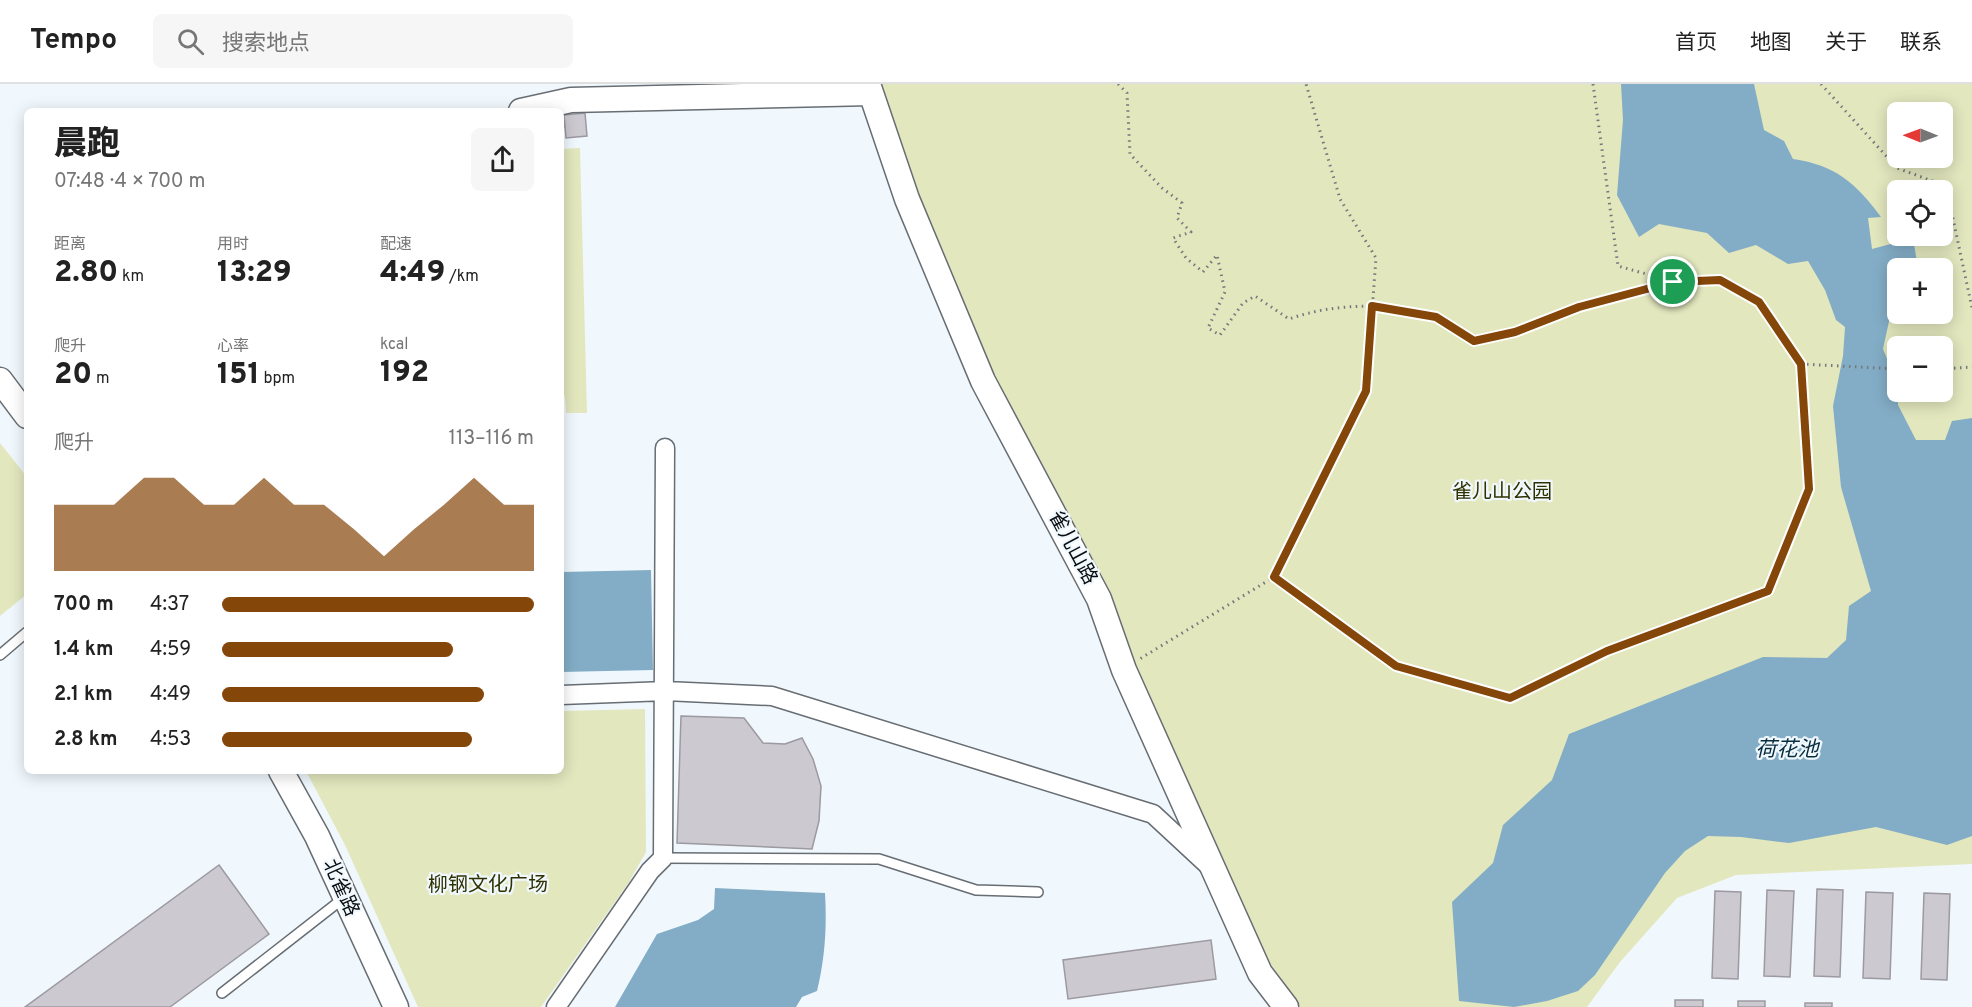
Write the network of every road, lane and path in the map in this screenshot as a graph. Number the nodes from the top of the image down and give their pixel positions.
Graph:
1 (1118, 84) edge
2 (1306, 84) edge
3 (1593, 84) edge
4 (1821, 84) edge
5 (869, 88) edge
6 (535, 108) edge
7 (1673, 282) junction
8 (1372, 306) junction
9 (1972, 308) edge
10 (1801, 364) junction
11 (1972, 367) edge
12 (1887, 368) edge
13 (1953, 368) edge
14 (0, 380) edge
15 (0, 401) edge
16 (24, 412) edge
17 (24, 432) edge
18 (665, 448) dead end
19 (1274, 577) junction
20 (24, 635) edge
21 (0, 655) edge
22 (1124, 670) junction
23 (666, 691) junction
24 (564, 695) edge
25 (283, 774) edge
26 (298, 774) edge
27 (663, 858) junction
28 (1214, 870) junction
29 (1038, 892) dead end
30 (349, 895) junction
31 (222, 993) dead end
32 (396, 1007) edge
33 (409, 1007) edge
34 (556, 1007) edge
35 (1286, 1007) edge

1 - 8 path
2 - 8 path
3 - 7 path
4 - 9 path
5 - 6 street
5 - 22 street, 雀儿山路
7 - 8 path
7 - 10 path
8 - 19 path
10 - 12 path
10 - 19 path
11 - 13 path
14 - 16 street
15 - 17 street
18 - 23 street
19 - 22 path
20 - 21 lane
22 - 28 street, 雀儿山路
23 - 24 street
23 - 27 street
23 - 28 street
25 - 30 street, 北雀路
26 - 30 street, 北雀路
27 - 29 lane
27 - 34 street
28 - 35 street, 雀儿山路
30 - 31 lane
30 - 32 street, 北雀路
30 - 33 street, 北雀路

